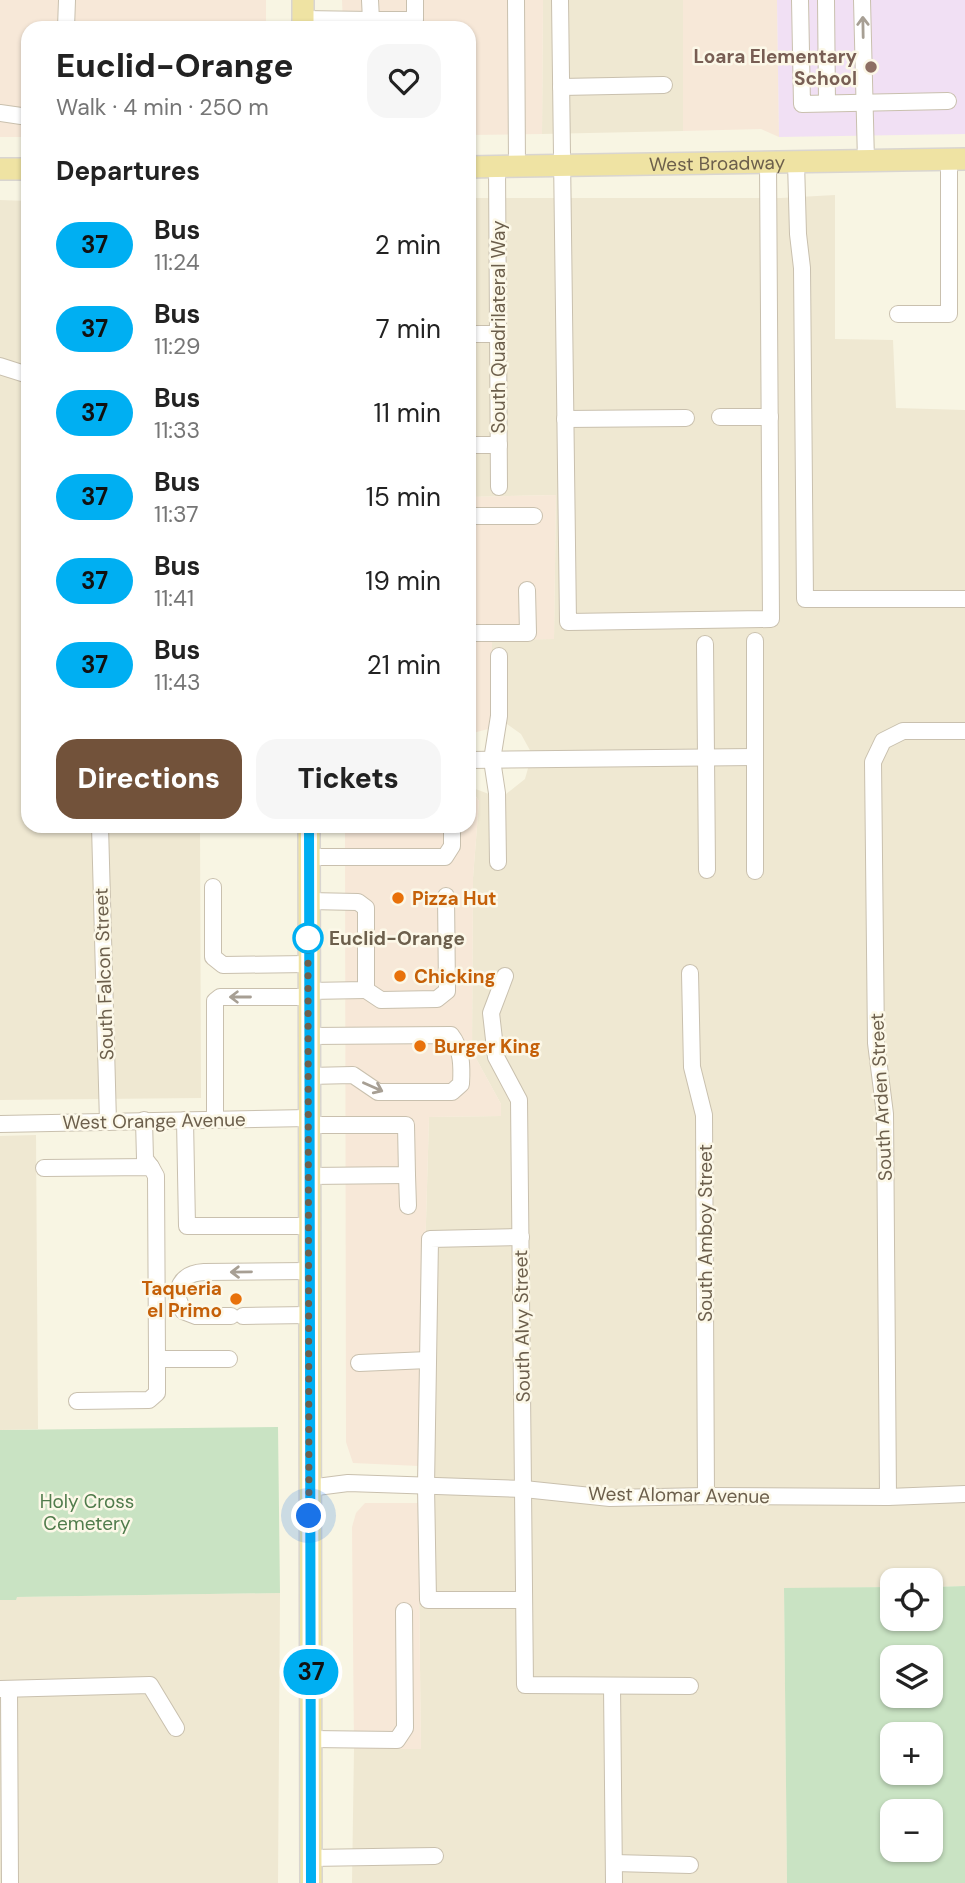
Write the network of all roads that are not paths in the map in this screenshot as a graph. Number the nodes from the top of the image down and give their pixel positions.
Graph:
1 (67, 0) edge
2 (370, 0) edge
3 (415, 0) edge
4 (516, 0) edge
5 (560, 0) edge
6 (800, 0) edge
7 (826, 0) edge
8 (862, 0) edge
9 (303, 16) edge
10 (371, 20) junction
11 (66, 21) edge
12 (664, 85) dead end
13 (561, 87) junction
14 (948, 101) dead end
15 (827, 103) junction
16 (864, 103) junction
17 (0, 113) edge
18 (21, 116) edge
19 (957, 159) edge
20 (866, 160) junction
21 (768, 162) junction
22 (796, 162) junction
23 (563, 166) junction
24 (476, 167) edge
25 (507, 167) junction
26 (0, 169) edge
27 (21, 169) edge
28 (898, 314) dead end
29 (476, 334) edge
30 (498, 334) junction
31 (0, 366) edge
32 (21, 373) edge
33 (720, 417) dead end
34 (770, 417) junction
35 (686, 418) dead end
36 (565, 419) junction
37 (476, 445) edge
38 (499, 445) junction
39 (499, 487) dead end
40 (476, 516) edge
41 (534, 516) dead end
42 (527, 590) dead end
43 (965, 598) edge
44 (476, 634) edge
45 (755, 641) dead end
46 (705, 644) dead end
47 (499, 656) dead end
48 (965, 731) edge
49 (755, 757) junction
50 (706, 758) junction
51 (476, 760) edge
52 (492, 760) junction
53 (100, 833) edge
54 (309, 833) edge
55 (452, 833) edge
56 (309, 857) junction
57 (498, 862) dead end
58 (707, 870) dead end
59 (755, 871) dead end
60 (213, 887) dead end
61 (446, 896) dead end
62 (309, 901) junction
63 (308, 964) junction
64 (690, 973) dead end
65 (505, 976) dead end
66 (366, 990) junction
67 (308, 994) junction
68 (309, 1036) junction
69 (309, 1076) junction
70 (215, 1119) junction
71 (144, 1120) junction
72 (185, 1120) junction
73 (108, 1122) junction
74 (309, 1122) junction
75 (0, 1124) edge
76 (151, 1167) junction
77 (44, 1168) dead end
78 (407, 1175) junction
79 (309, 1176) junction
80 (408, 1206) dead end
81 (310, 1226) junction
82 (520, 1237) junction
83 (309, 1271) junction
84 (309, 1315) junction
85 (157, 1359) junction
86 (229, 1359) dead end
87 (428, 1360) junction
88 (359, 1363) dead end
89 (77, 1401) dead end
90 (426, 1486) junction
91 (309, 1488) junction
92 (524, 1489) junction
93 (965, 1494) edge
94 (706, 1496) junction
95 (888, 1497) junction
96 (524, 1600) junction
97 (404, 1611) dead end
98 (612, 1686) junction
99 (690, 1686) dead end
100 (5, 1689) edge
101 (176, 1728) dead end
102 (311, 1739) junction
103 (435, 1856) dead end
104 (310, 1858) junction
105 (614, 1863) junction
106 (690, 1865) dead end
107 (7, 1873) edge
108 (311, 1883) edge
109 (614, 1883) edge

1 - 11 street
2 - 10 street
3 - 10 street
4 - 25 street, South Quadrilateral Way
5 - 13 street
6 - 15 street
7 - 15 street
16 -> 8 street
9 - 10 street
12 - 13 street
13 - 23 street
14 - 16 street
15 - 16 street
16 - 20 street
17 - 18 street
19 - 20 main road, West Broadway
19 - 28 street
20 - 22 main road, West Broadway
21 - 22 main road, West Broadway
21 - 23 main road, West Broadway
21 - 34 street
22 - 43 street
23 - 25 main road, West Broadway
23 - 36 street
24 - 25 main road, West Broadway
25 - 30 street, South Quadrilateral Way
26 - 27 main road
29 - 30 street
30 - 38 street, South Quadrilateral Way
31 - 32 street
33 - 34 street
34 - 36 street
35 - 36 street
37 - 38 street
38 - 39 street, South Quadrilateral Way
40 - 41 street
42 - 44 street
45 - 49 street
46 - 50 street
47 - 52 street
48 - 95 street, South Arden Street
49 - 50 street
49 - 59 street
50 - 52 street
50 - 58 street
51 - 52 street
52 - 57 street
53 - 73 street, South Falcon Street
54 - 56 main road
55 - 56 street
56 - 62 main road
60 - 63 street
61 - 66 street
62 - 63 main road
62 - 66 street
63 - 67 main road
64 - 94 street, South Amboy Street
65 - 82 street, South Alvy Street
66 - 67 street
67 - 68 main road
67 -> 70 street
68 - 69 main road
69 -> 68 street
69 - 74 main road
70 - 72 street, West Orange Avenue
70 - 74 street, West Orange Avenue
71 - 72 street, West Orange Avenue
71 - 73 street, West Orange Avenue
71 - 76 street
72 - 81 street
73 - 75 street, West Orange Avenue
74 - 78 street, West Orange Avenue
74 - 79 main road
76 - 77 street
76 - 85 street
78 - 79 street
78 - 80 street
79 - 81 main road
81 - 83 main road
82 - 87 street
82 - 92 street, South Alvy Street
83 - 84 main road
83 -> 84 street
84 - 91 main road
85 - 86 street
85 - 89 street
87 - 88 street
87 - 90 street
90 - 91 street, West Alomar Avenue
90 - 92 street, West Alomar Avenue
90 - 96 street
91 - 102 main road
92 - 94 street, West Alomar Avenue
92 - 96 street, South Alvy Street
93 - 95 street, West Alomar Avenue
94 - 95 street, West Alomar Avenue
96 - 98 street, South Alvy Street
97 - 102 street
98 - 99 street
98 - 105 street
100 - 101 street
100 - 107 street
102 - 104 main road
103 - 104 street
104 - 108 main road
105 - 106 street
105 - 109 street

